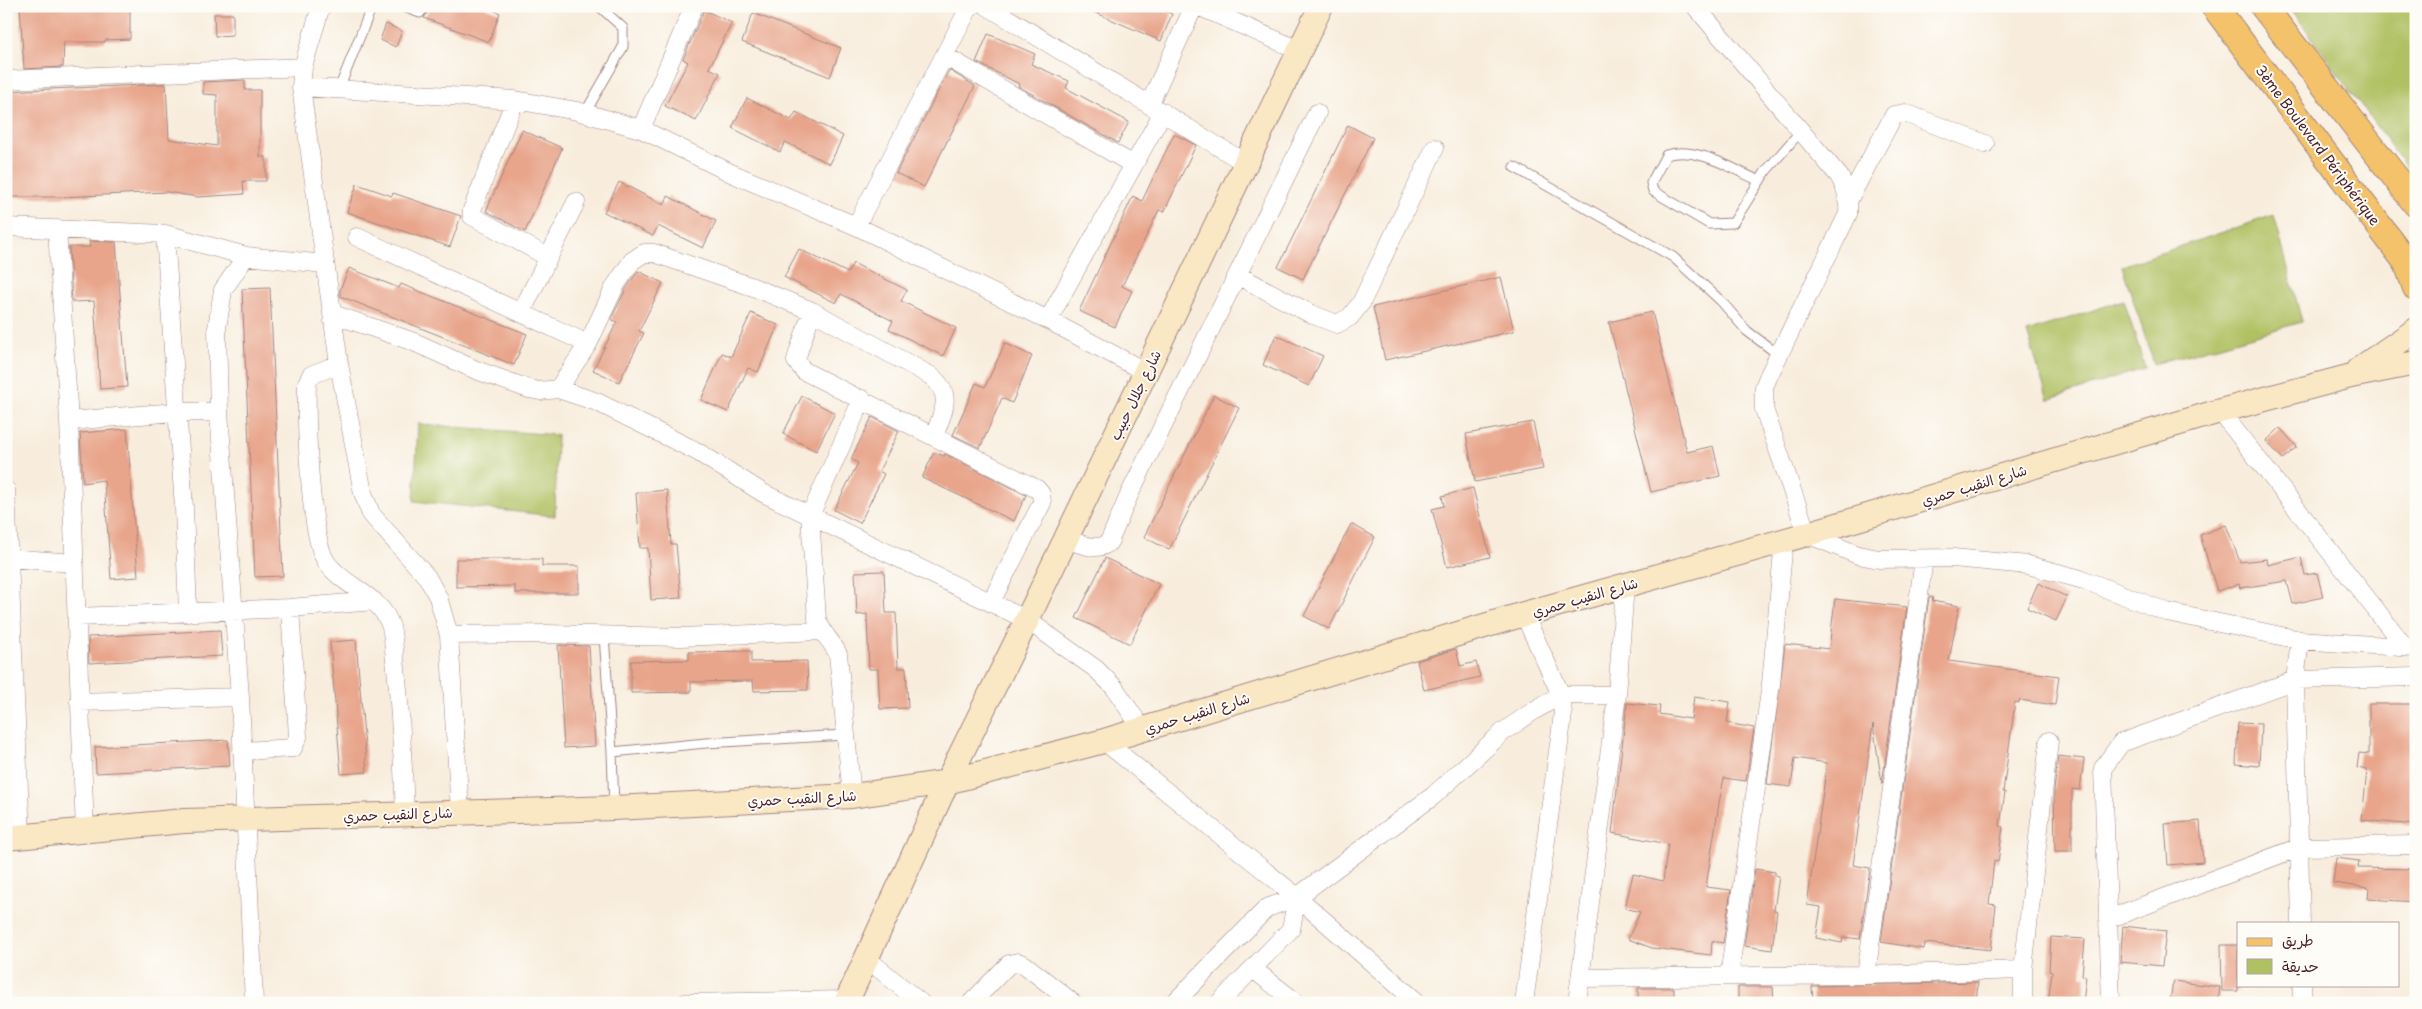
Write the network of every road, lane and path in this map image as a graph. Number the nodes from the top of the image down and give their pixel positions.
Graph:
1 (320, 6) edge
2 (372, 6) edge
3 (401, 6) edge
4 (425, 6) edge
5 (599, 6) edge
6 (694, 6) edge
7 (970, 6) edge
8 (987, 6) edge
9 (1194, 6) edge
10 (1198, 6) edge
11 (1321, 6) edge
12 (1695, 6) edge
13 (2214, 6) edge
14 (2263, 6) edge
15 (2410, 6) edge
16 (2416, 13) edge
17 (1301, 51) junction
18 (945, 56) junction
19 (303, 67) junction
20 (6, 80) edge
21 (301, 86) junction
22 (339, 89) junction
23 (515, 100) junction
24 (1156, 108) junction
25 (586, 113) junction
26 (1317, 113) dead end
27 (641, 128) junction
28 (1800, 132) junction
29 (1985, 144) dead end
30 (1435, 148) dead end
31 (1132, 164) junction
32 (1247, 164) junction
33 (1514, 167) dead end
34 (1760, 181) junction
35 (1849, 199) junction
36 (576, 202) dead end
37 (2416, 204) edge
38 (856, 226) junction
39 (6, 227) edge
40 (57, 229) junction
41 (165, 234) junction
42 (357, 237) dead end
43 (246, 256) junction
44 (548, 258) junction
45 (325, 264) junction
46 (1237, 275) junction
47 (2416, 288) edge
48 (812, 311) junction
49 (521, 313) junction
50 (333, 314) junction
51 (1048, 320) junction
52 (2416, 330) edge
53 (588, 344) junction
54 (1779, 355) junction
55 (2416, 363) edge
56 (339, 364) junction
57 (1146, 372) junction
58 (2351, 376) junction
59 (558, 389) junction
60 (862, 399) junction
61 (2220, 411) junction
62 (176, 412) junction
63 (219, 412) junction
64 (69, 421) junction
65 (934, 437) junction
66 (6, 490) edge
67 (810, 516) junction
68 (7, 533) edge
69 (1807, 534) junction
70 (1065, 539) junction
71 (1784, 540) junction
72 (8, 558) junction
73 (1924, 559) junction
74 (74, 563) junction
75 (1625, 585) junction
76 (374, 601) junction
77 (992, 602) junction
78 (290, 608) junction
79 (233, 609) junction
80 (188, 613) junction
81 (1524, 614) junction
82 (77, 617) junction
83 (1027, 620) junction
84 (820, 630) junction
85 (449, 634) junction
86 (604, 635) junction
87 (2300, 640) junction
88 (2410, 647) edge
89 (2416, 677) edge
90 (2295, 680) junction
91 (1561, 695) junction
92 (1617, 695) junction
93 (240, 698) junction
94 (79, 702) junction
95 (1142, 729) junction
96 (846, 735) junction
97 (1104, 741) junction
98 (2049, 741) dead end
99 (242, 751) junction
100 (612, 752) junction
101 (947, 782) junction
102 (852, 796) junction
103 (614, 808) junction
104 (460, 812) junction
105 (405, 813) junction
106 (246, 820) junction
107 (85, 832) junction
108 (14, 837) edge
109 (2416, 845) edge
110 (2300, 846) junction
111 (1297, 897) junction
112 (2108, 919) junction
113 (2301, 922) edge
114 (866, 958) junction
115 (1253, 969) junction
116 (2023, 970) junction
117 (1866, 975) junction
118 (1729, 976) junction
119 (1580, 978) junction
120 (2302, 986) edge
121 (846, 1001) edge
122 (1072, 1002) edge
123 (254, 1003) edge
124 (685, 1003) edge
125 (921, 1003) edge
126 (971, 1003) edge
127 (1174, 1003) edge
128 (1219, 1003) edge
129 (1297, 1003) edge
130 (1418, 1003) edge
131 (1524, 1003) edge
132 (1577, 1003) edge
133 (2023, 1003) edge
134 (2110, 1003) edge
135 (2302, 1003) edge

1 - 19 street
2 - 22 lane
3 - 4 lane
5 - 25 lane
6 - 27 street
7 - 18 street
8 - 24 street
9 - 24 street
10 - 17 street
11 - 17 main road, شارع جلال حبيب
12 - 28 street
13 - 47 main road, 3ème Boulevard Périphérique
14 - 37 main road
15 - 16 path
17 - 32 main road, شارع جلال حبيب
18 - 31 street
18 - 38 street
19 - 20 street
19 - 21 street
21 - 22 street
21 - 45 street
22 - 23 street
23 - 25 street
23 - 44 street
24 - 31 street
24 - 32 street
25 - 27 street
26 - 46 street
27 - 38 street
28 - 34 lane
28 - 35 street
29 - 35 street
30 - 46 street
31 - 51 street
32 - 57 main road, شارع جلال حبيب
33 - 54 lane
34 - 34 lane
35 - 54 street
36 - 44 street
38 - 51 street
39 - 40 street
40 - 41 street
40 - 64 street
41 - 43 street
41 - 62 street
42 - 49 street
43 - 45 street
43 - 63 street
44 - 49 street
45 - 50 street
46 - 70 street
48 - 53 street
48 - 60 street
48 - 65 street
49 - 53 street
50 - 56 street
50 - 59 street
51 - 57 street
52 - 58 main road, شارع النقيب حمري
53 - 59 street
54 - 69 street
55 - 58 main road, شارع النقيب حمري
56 - 76 street
56 - 85 street
57 - 70 main road, شارع جلال حبيب
58 - 61 main road, شارع النقيب حمري
59 - 67 street
60 - 65 street
60 - 67 street
61 - 69 main road, شارع النقيب حمري
61 - 88 street
62 - 63 street
62 - 64 street
62 - 80 street
63 - 79 street
64 - 74 street
65 - 77 street
66 - 68 street
67 - 77 street
67 - 84 street
68 - 72 street
69 - 71 main road, شارع النقيب حمري
69 - 73 street
70 - 83 main road, شارع جلال حبيب
71 - 75 main road, شارع النقيب حمري
71 - 118 street
72 - 74 street
72 - 108 street
73 - 87 street
73 - 117 street
74 - 82 street
75 - 81 main road, شارع النقيب حمري
75 - 92 street
76 - 78 street
76 - 105 street
77 - 83 street
78 - 79 street
78 - 99 street
79 - 80 street
79 - 93 street
80 - 82 street
81 - 91 street
81 - 95 main road, شارع النقيب حمري
82 - 94 street
83 - 95 street
83 - 101 main road, شارع جلال حبيب
84 - 86 street
84 - 96 street
85 - 86 street
85 - 104 street
86 - 100 lane
87 - 88 street
87 - 90 street
89 - 90 street
90 - 110 street
90 - 112 street
91 - 92 street
91 - 111 street
91 - 131 street
92 - 119 street
93 - 94 street
93 - 99 street
94 - 107 street
95 - 97 main road, شارع النقيب حمري
96 - 100 lane
96 - 102 street
97 - 101 main road, شارع النقيب حمري
97 - 111 street
98 - 116 street
99 - 106 street
100 - 103 lane
101 - 102 main road, شارع النقيب حمري
101 - 114 main road, شارع جلال حبيب
102 - 103 main road, شارع النقيب حمري
103 - 104 main road, شارع النقيب حمري
104 - 105 main road, شارع النقيب حمري
105 - 106 main road, شارع النقيب حمري
106 - 107 main road, شارع النقيب حمري
106 - 123 street
107 - 108 main road, شارع النقيب حمري
109 - 110 street
110 - 112 street
110 - 113 street
111 - 115 street
111 - 127 street
111 - 130 street
112 - 134 street
114 - 121 main road, شارع جلال حبيب
114 - 125 street
115 - 128 street
115 - 129 street
116 - 117 street
116 - 133 street
117 - 118 street
118 - 119 street
119 - 132 street
120 - 135 street
121 - 124 street
122 - 126 street

